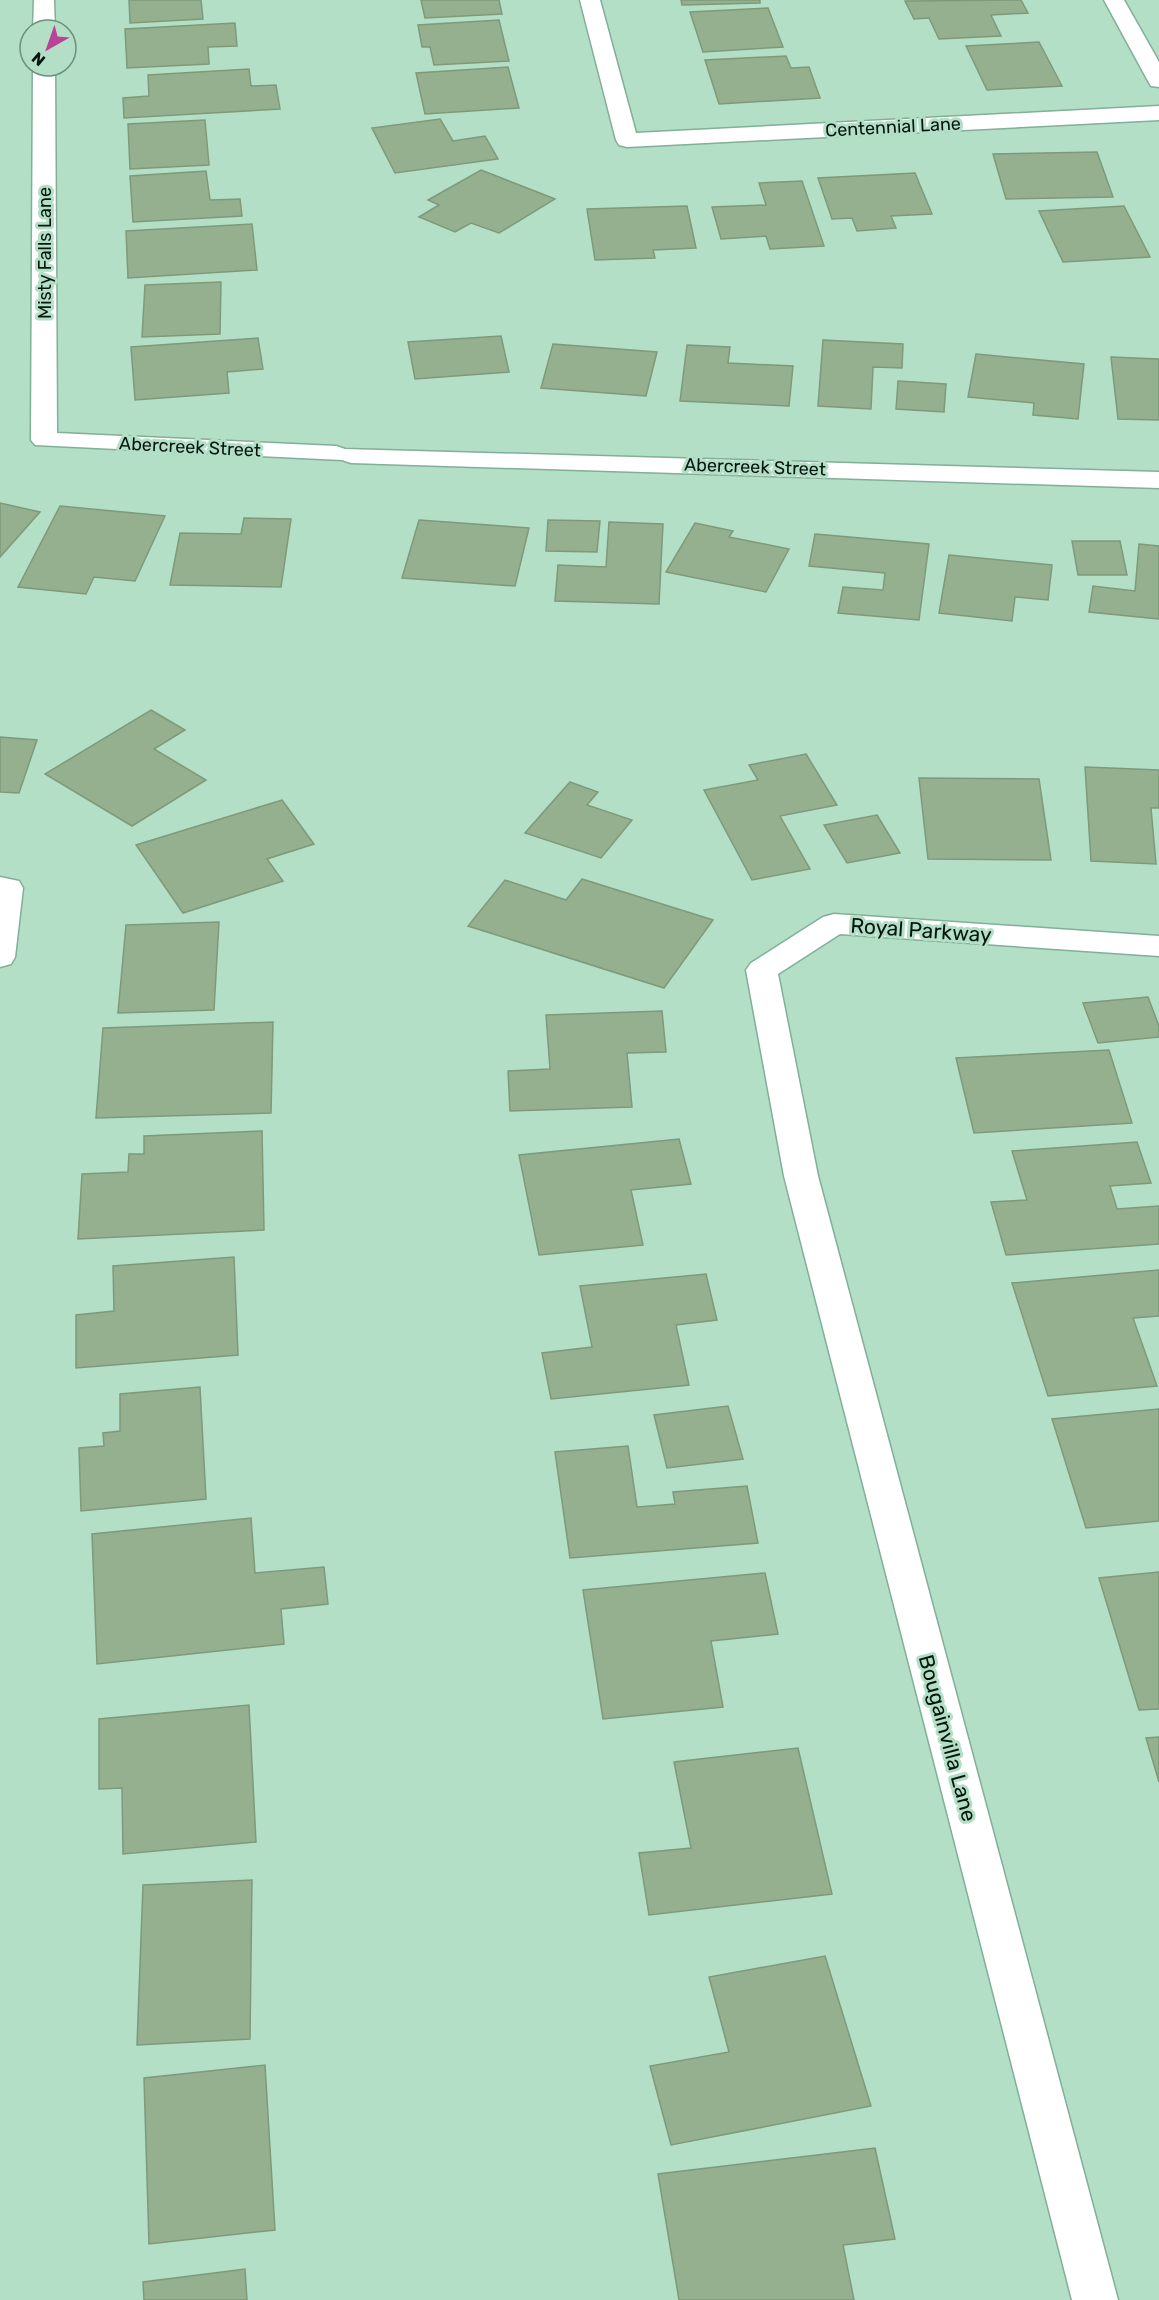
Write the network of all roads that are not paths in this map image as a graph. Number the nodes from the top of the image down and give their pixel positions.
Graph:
1 (44, 0) edge
2 (590, 0) edge
3 (1114, 0) edge
4 (44, 18) edge
5 (44, 78) edge
6 (1159, 81) edge
7 (1159, 113) edge
8 (44, 440) joint
9 (1159, 480) edge
10 (4, 887) edge
11 (1159, 946) edge
12 (0, 957) edge
13 (801, 1176) joint
14 (1095, 2300) edge

1 - 4 street
2 - 7 street, Centennial Lane
3 - 6 street
5 - 8 street, Misty Falls Lane
8 - 9 street, Abercreek Street
10 - 12 street
11 - 13 street, Royal Parkway
13 - 14 street, Bougainvilla Lane

